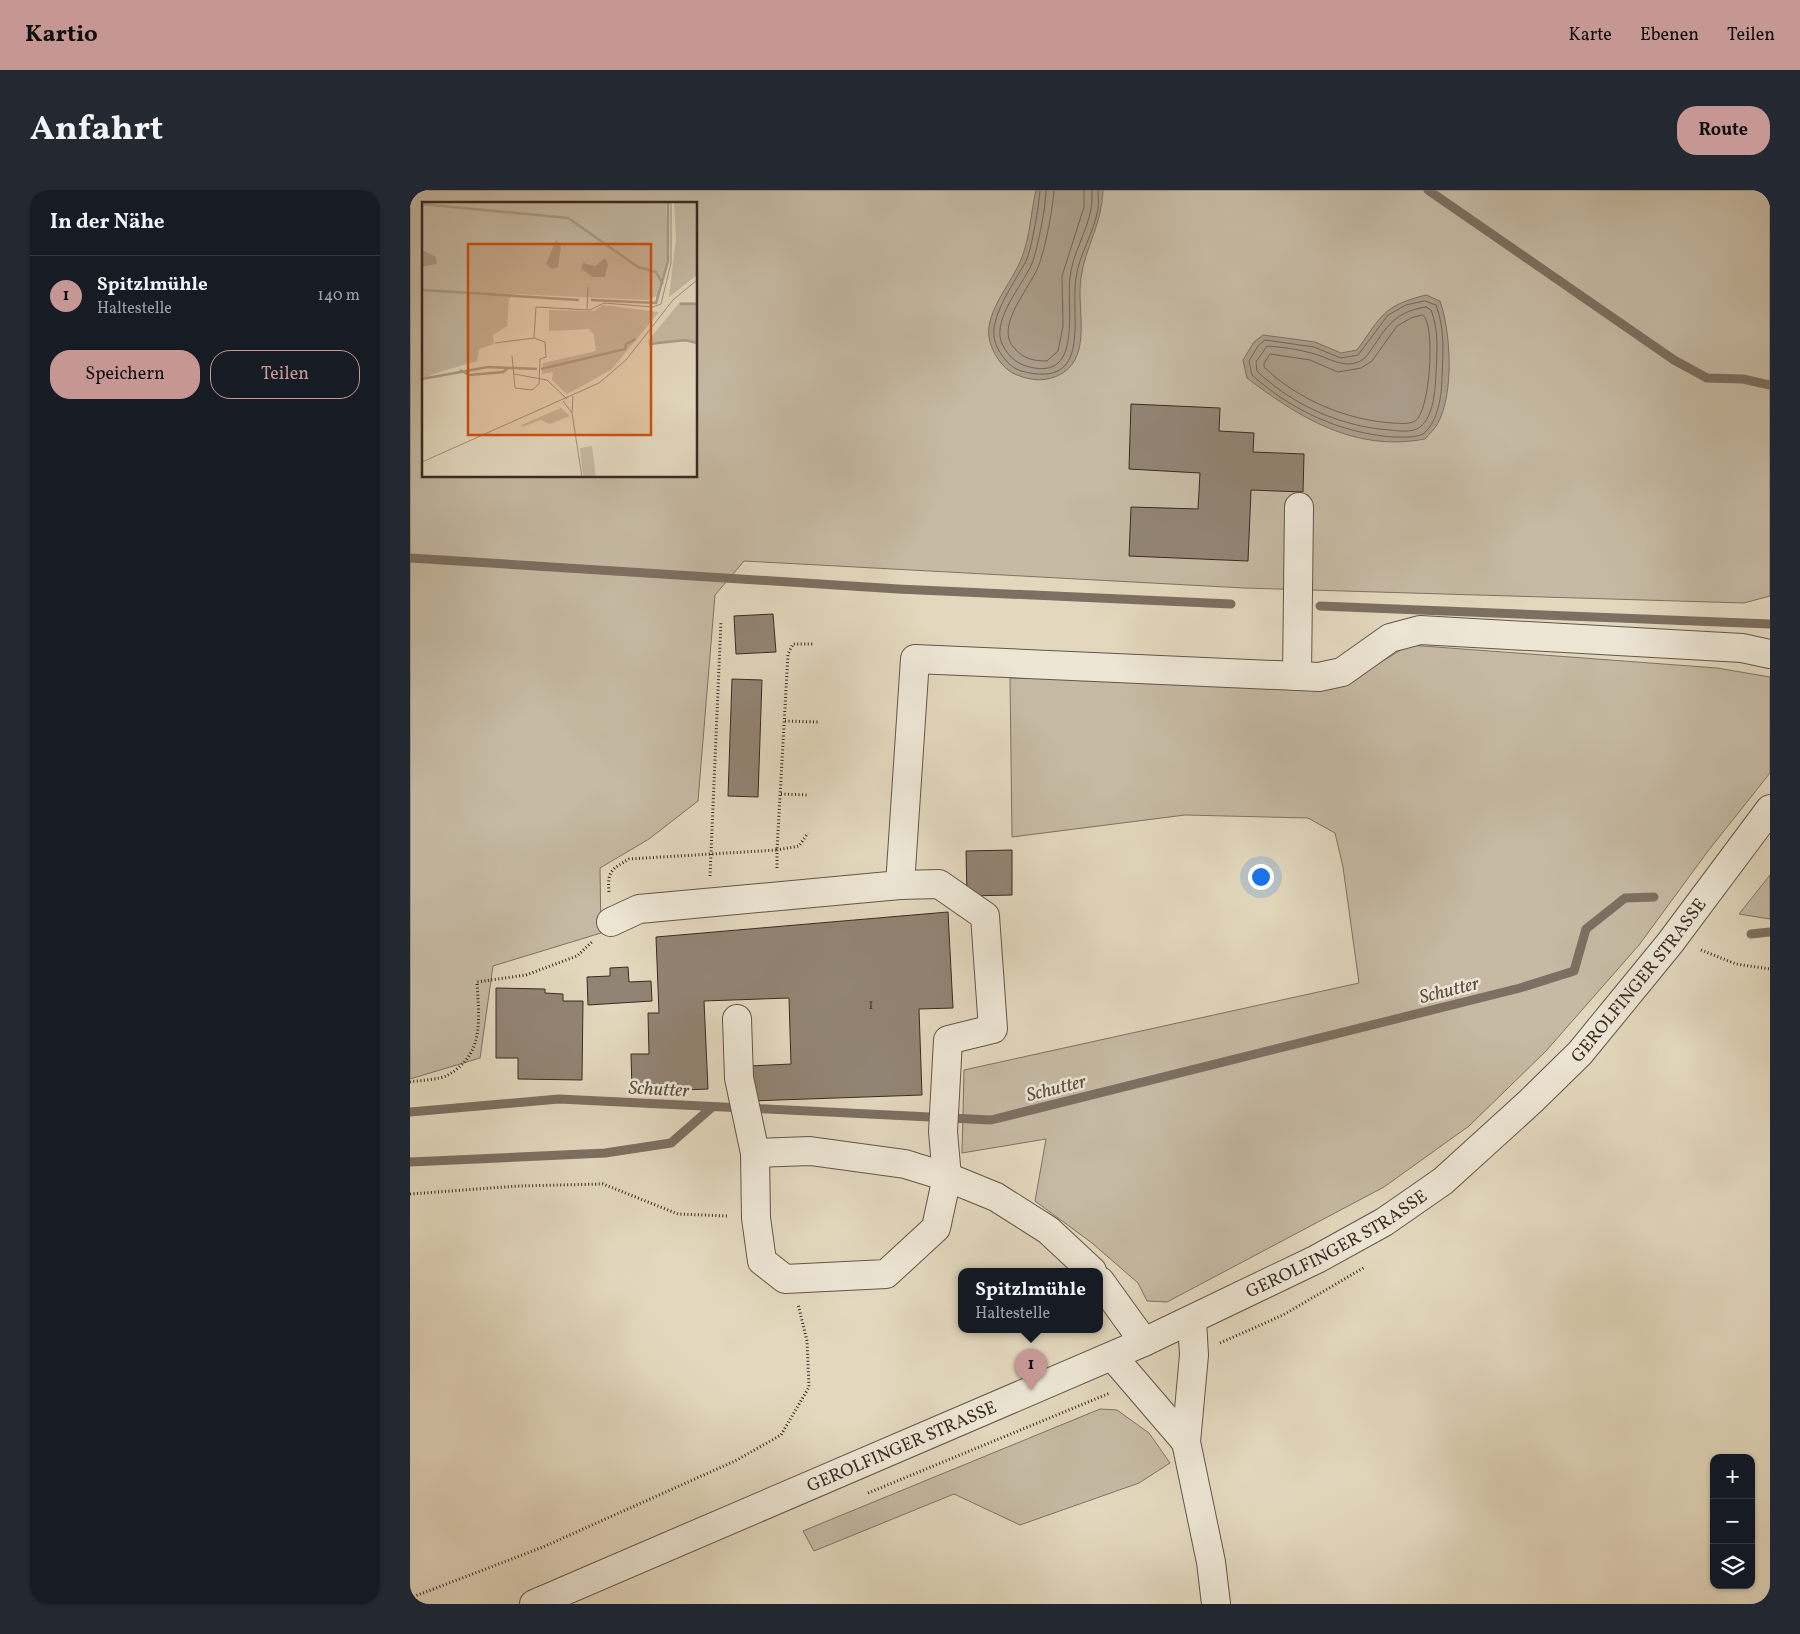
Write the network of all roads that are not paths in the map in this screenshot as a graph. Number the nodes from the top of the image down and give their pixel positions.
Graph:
1 (1299, 507) dead end
2 (1770, 654) edge
3 (1297, 676) junction
4 (1770, 809) edge
5 (900, 885) junction
6 (611, 922) road end
7 (738, 1019) dead end
8 (756, 1153) junction
9 (947, 1177) junction
10 (1089, 1268) edge
11 (1103, 1285) edge
12 (1192, 1321) junction
13 (1144, 1342) junction
14 (1113, 1356) junction
15 (1186, 1442) junction
16 (534, 1604) edge
17 (1216, 1604) edge

1 - 3 street
2 - 3 street
3 - 5 street
4 - 12 street, GEROLFINGER STRASSE
5 - 6 street
5 - 9 street
7 - 8 street
8 - 9 street
8 - 9 street
9 - 10 street
11 - 13 street
12 - 13 street, GEROLFINGER STRASSE
12 - 15 street
13 - 14 street, GEROLFINGER STRASSE
14 - 15 street
14 - 16 street, GEROLFINGER STRASSE
15 - 17 street

